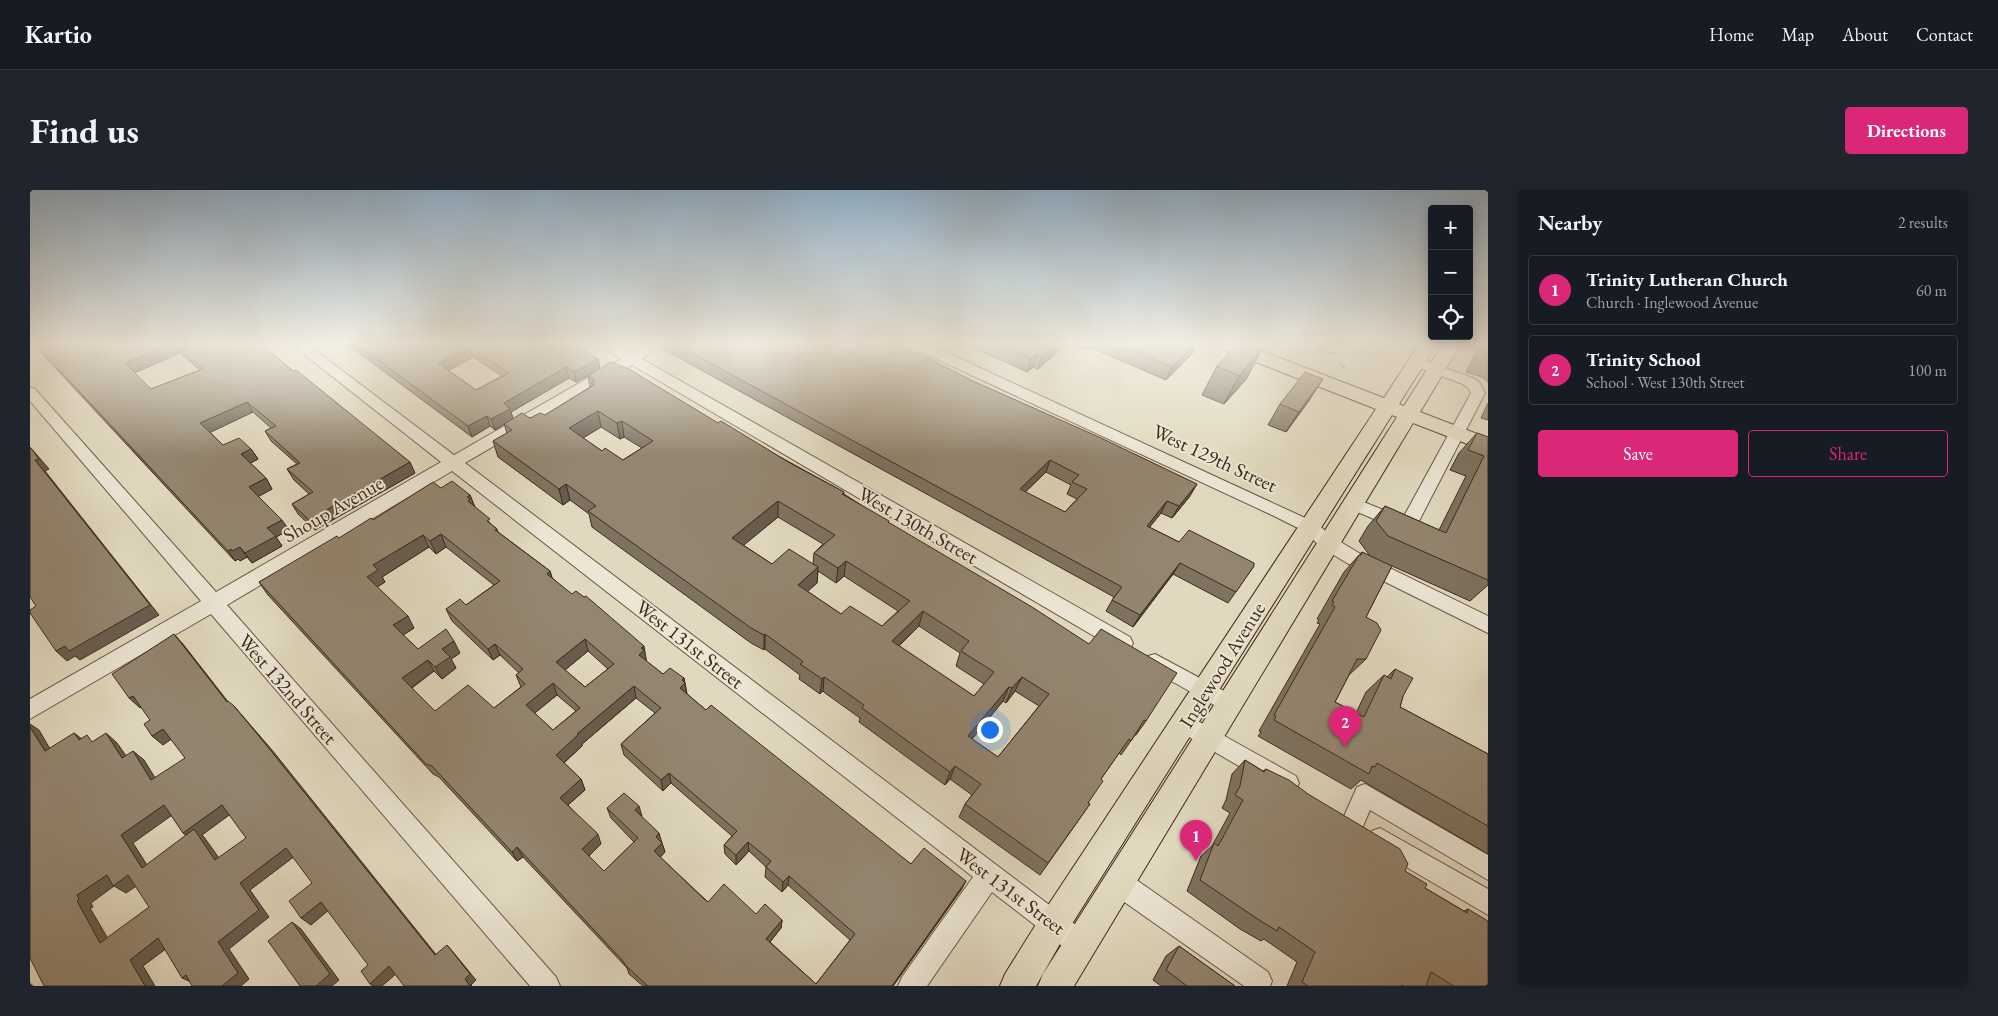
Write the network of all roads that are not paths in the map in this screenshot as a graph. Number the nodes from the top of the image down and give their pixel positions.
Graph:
1 (347, 381) edge
2 (594, 381) edge
3 (670, 381) edge
4 (994, 381) edge
5 (1322, 381) edge
6 (1410, 381) edge
7 (1427, 381) edge
8 (1465, 381) edge
9 (30, 392) edge
10 (1482, 399) edge
11 (1399, 411) junction
12 (1456, 433) junction
13 (1488, 446) edge
14 (454, 463) junction
15 (1354, 504) junction
16 (1319, 535) junction
17 (214, 603) junction
18 (1488, 625) edge
19 (1205, 691) junction
20 (1230, 704) junction
21 (30, 710) edge
22 (1185, 723) junction
23 (1210, 737) junction
24 (1303, 792) edge
25 (1488, 868) edge
26 (989, 875) junction
27 (1119, 883) junction
28 (1488, 904) edge
29 (1054, 924) junction
30 (1080, 944) junction
31 (1260, 981) dead end
32 (547, 986) edge
33 (911, 986) edge
34 (1017, 986) edge
35 (1055, 986) edge

1 - 14 street, West 131st Street
2 - 14 street, Shoup Avenue
3 - 19 street, West 130th Street
4 - 16 street, West 129th Street
5 - 11 main road
6 - 11 main road, Inglewood Avenue
7 - 11 main road, Inglewood Avenue
8 - 10 street
9 - 17 street, West 132nd Street
10 - 12 street
11 - 12 main road
11 - 15 main road, Inglewood Avenue
11 - 16 main road, Inglewood Avenue
12 - 13 main road
12 - 15 street
14 - 17 street, Shoup Avenue
14 - 26 street, West 131st Street
15 - 16 main road, Inglewood Avenue
16 - 18 street, West 129th Street
16 - 19 main road, Inglewood Avenue
16 - 20 main road, Inglewood Avenue
17 - 21 street, Shoup Avenue
17 - 32 street, West 132nd Street
19 - 20 street, West 130th Street
19 - 22 main road, Inglewood Avenue
20 - 23 main road, Inglewood Avenue
22 - 23 street
22 - 29 main road, Inglewood Avenue
23 - 24 street
23 - 27 main road, Inglewood Avenue
25 - 28 street
26 - 29 street, West 131st Street
26 - 33 street
27 - 30 main road, Inglewood Avenue
27 - 31 street
29 - 30 street, West 131st Street
29 - 34 main road, Inglewood Avenue
30 - 35 main road, Inglewood Avenue

